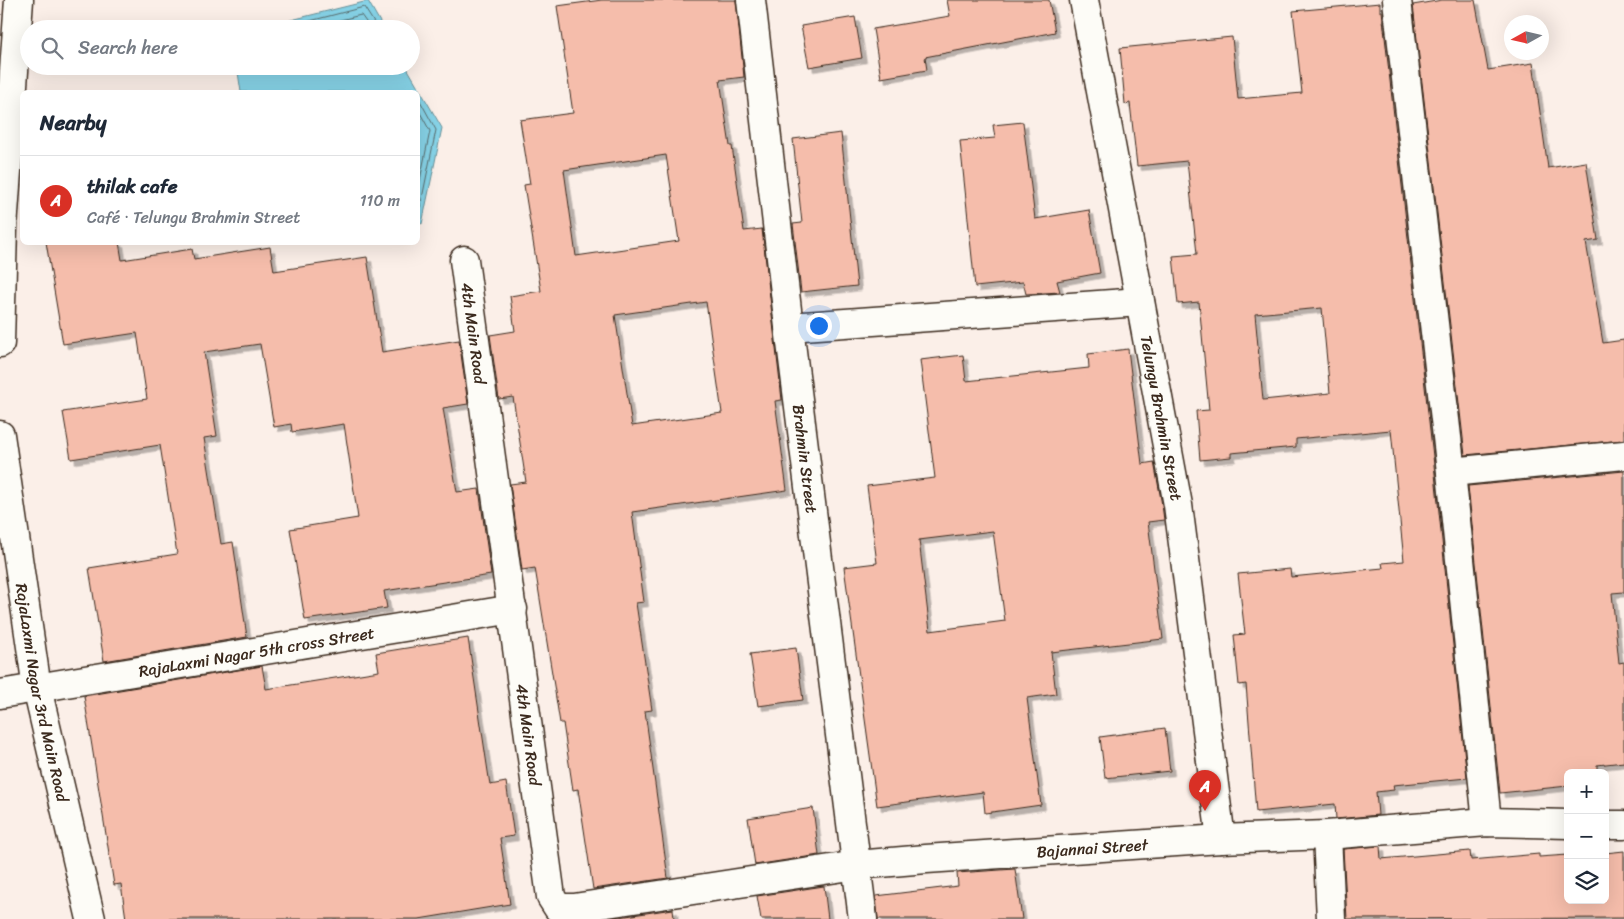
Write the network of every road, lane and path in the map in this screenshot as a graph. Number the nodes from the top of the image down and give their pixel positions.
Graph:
1 (19, 0) edge
2 (751, 0) edge
3 (1084, 0) edge
4 (1397, 0) edge
5 (464, 260) dead end
6 (1140, 302) junction
7 (789, 327) junction
8 (0, 343) edge
9 (0, 435) edge
10 (1624, 455) edge
11 (1451, 472) junction
12 (513, 609) junction
13 (38, 688) junction
14 (0, 694) edge
15 (1487, 822) junction
16 (1564, 824) edge
17 (1609, 825) edge
18 (1624, 825) edge
19 (1327, 835) junction
20 (1221, 838) junction
21 (857, 865) junction
22 (91, 919) edge
23 (863, 919) edge
24 (1331, 919) edge

1 - 8 street
2 - 7 street, Brahmin Street
3 - 6 street, Telungu Brahmin Street
4 - 11 street
5 - 12 street, 4th Main Road
6 - 7 street
6 - 20 street, Telungu Brahmin Street
7 - 21 street, Brahmin Street
9 - 13 street, RajaLaxmi Nagar 3rd Main Road
10 - 11 street
11 - 15 street
12 - 13 street, RajaLaxmi Nagar 5th cross Street
12 - 21 street, 4th Main Road
13 - 14 street, RajaLaxmi Nagar 5th cross Street
13 - 22 street, RajaLaxmi Nagar 3rd Main Road
15 - 16 street, Bajannai Street
15 - 19 street, Bajannai Street
17 - 18 street
19 - 20 street, Bajannai Street
19 - 24 street
20 - 21 street, Bajannai Street
21 - 23 street, Brahmin Street

